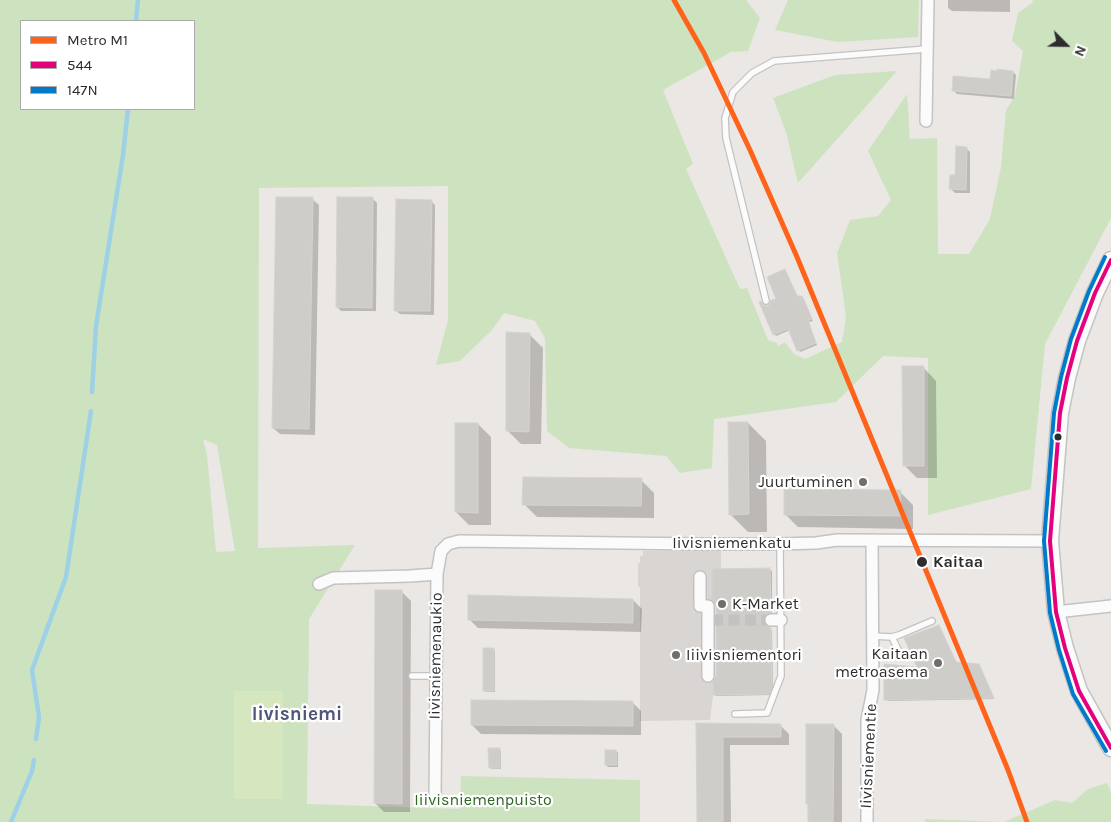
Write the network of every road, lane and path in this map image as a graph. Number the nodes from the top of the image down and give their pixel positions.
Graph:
1 (928, 0) edge
2 (927, 49) junction
3 (926, 121) dead end
4 (1111, 260) edge
5 (766, 301) dead end
6 (872, 540) junction
7 (1050, 541) junction
8 (780, 544) junction
9 (437, 574) junction
10 (700, 576) dead end
11 (319, 584) dead end
12 (1111, 606) edge
13 (1056, 612) junction
14 (932, 621) dead end
15 (872, 636) junction
16 (892, 637) junction
17 (900, 656) dead end
18 (412, 676) dead end
19 (436, 676) junction
20 (708, 676) dead end
21 (735, 714) dead end
22 (1111, 748) edge
23 (435, 798) dead end
24 (867, 822) edge

1 - 2 street
2 - 3 street
2 - 5 lane
4 - 7 main road
6 - 7 street, Iivisniemenkatu
6 - 8 street, Iivisniemenkatu
6 - 15 street, Iivisniementie
7 - 13 main road
8 - 9 street, Iivisniemenkatu
8 - 21 lane
9 - 11 street, Iivisniemenaukio
9 - 19 street, Iivisniemenaukio
10 - 20 street
12 - 13 street
13 - 22 main road
14 - 16 lane
15 - 16 lane
15 - 24 street, Iivisniementie
16 - 17 lane
18 - 19 lane
19 - 23 street, Iivisniemenaukio

